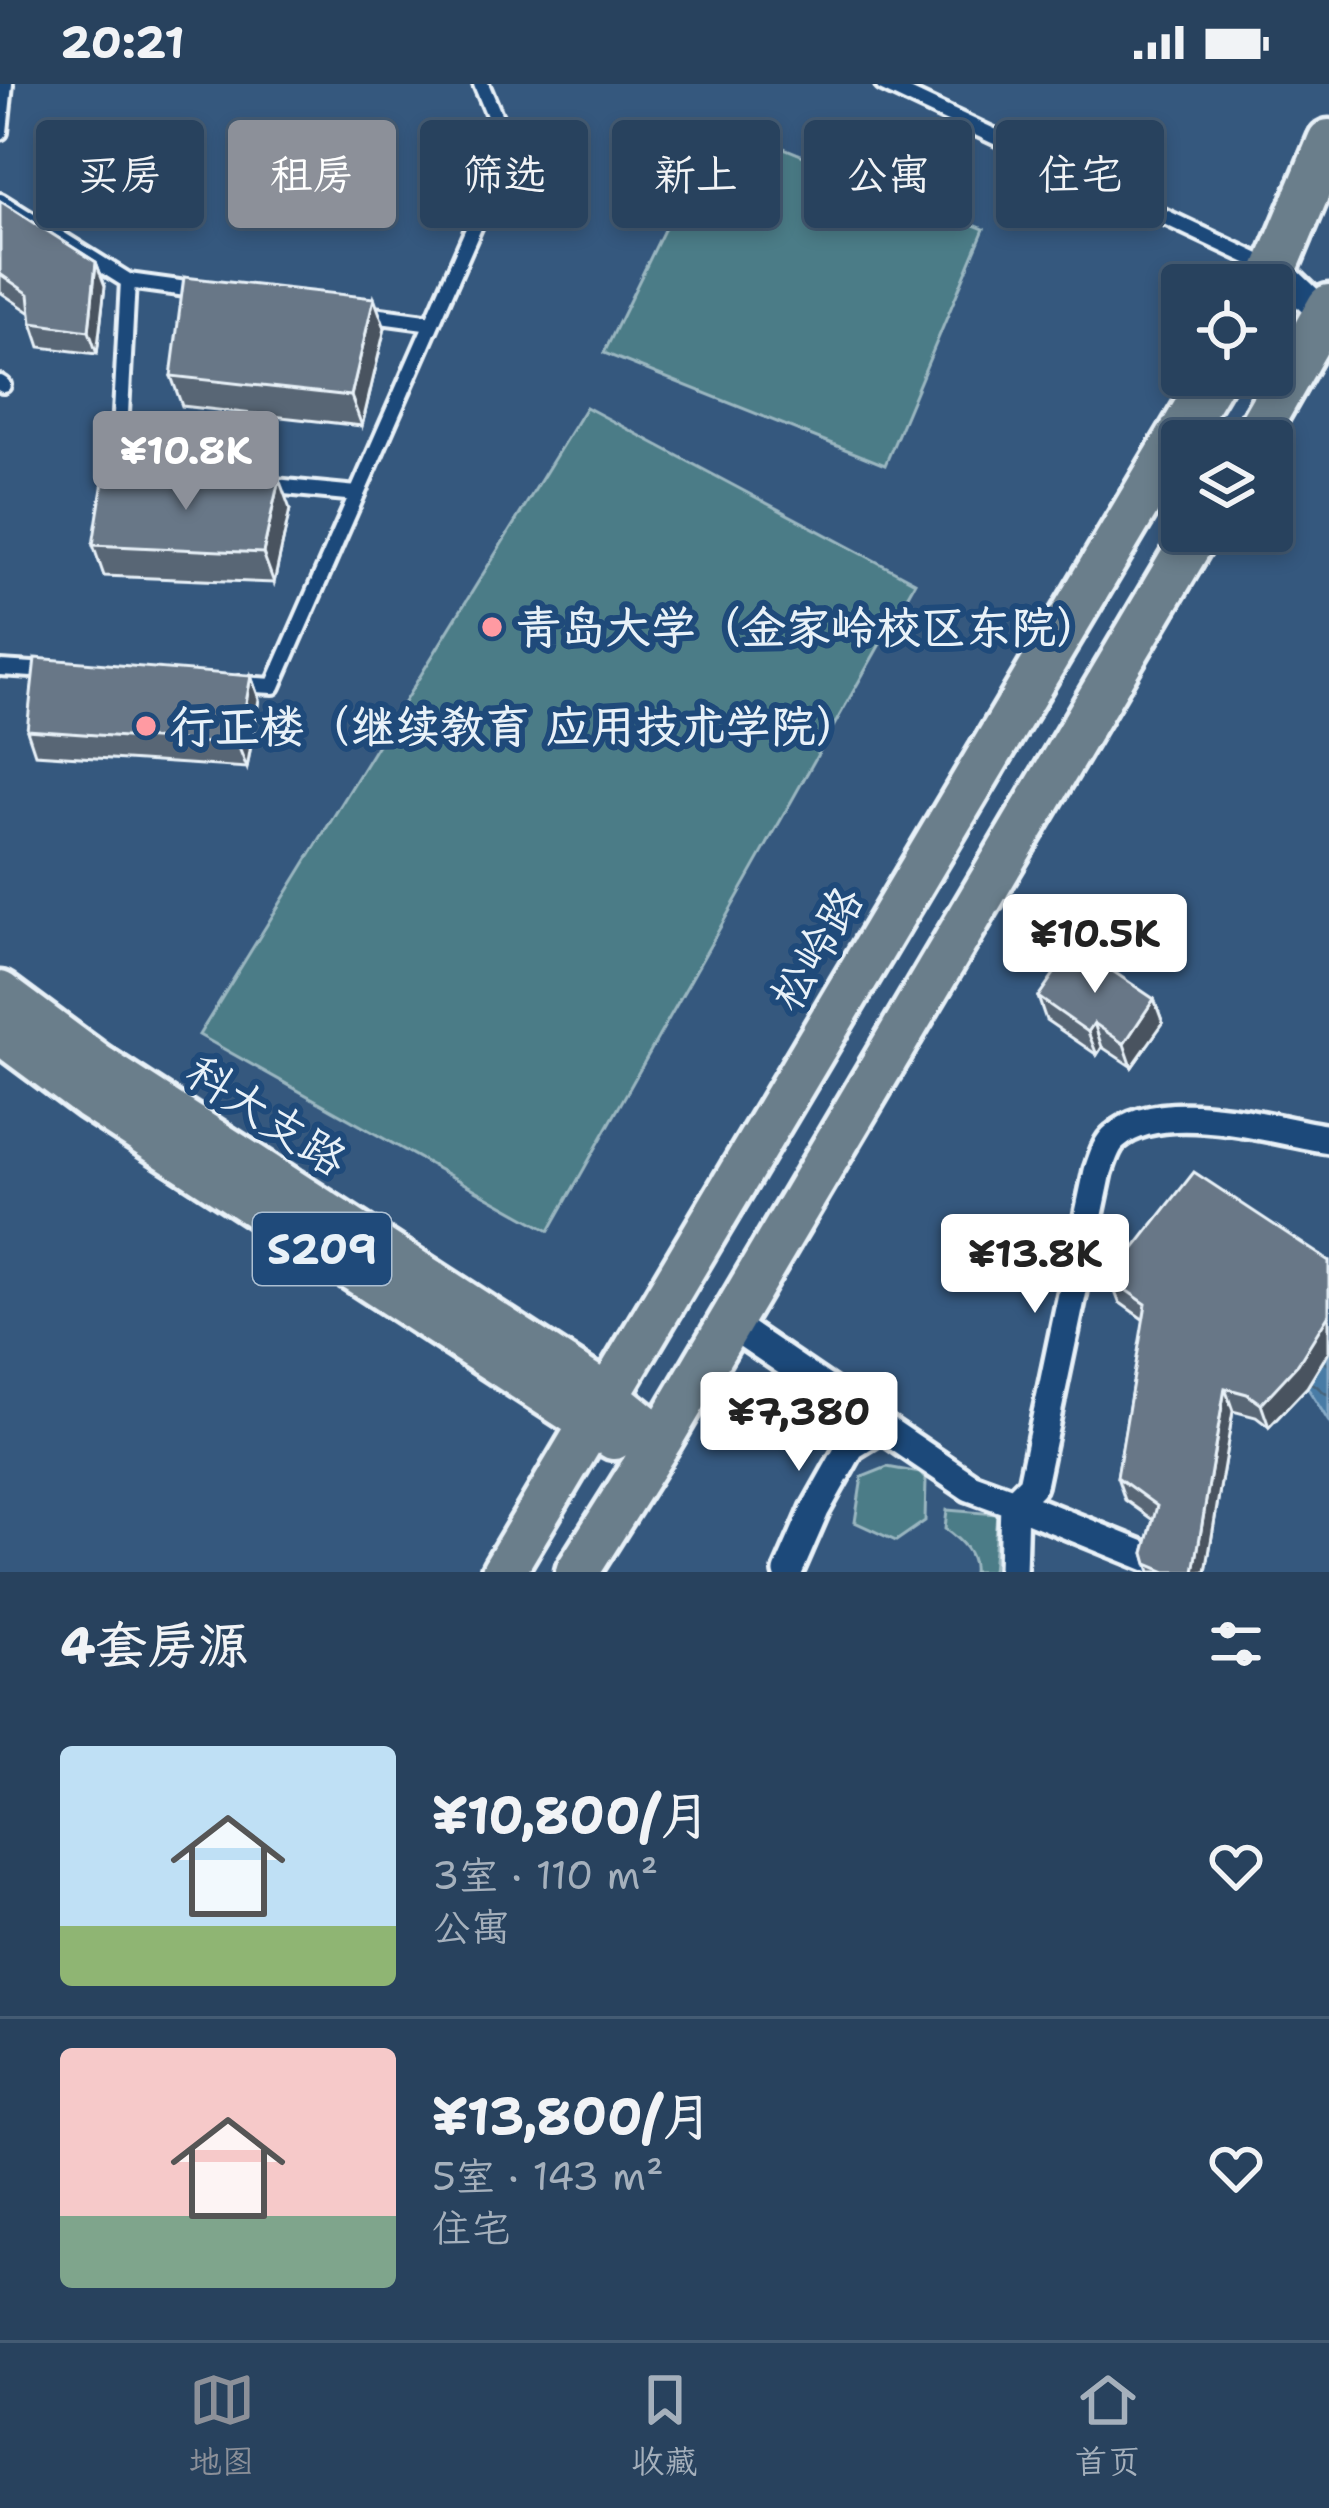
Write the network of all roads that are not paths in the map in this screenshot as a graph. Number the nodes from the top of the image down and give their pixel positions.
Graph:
1 (5, 84) edge
2 (481, 84) edge
3 (883, 84) edge
4 (0, 132) edge
5 (1329, 141) edge
6 (0, 201) edge
7 (1245, 264) edge
8 (1279, 264) edge
9 (128, 281) junction
10 (1293, 291) edge
11 (222, 294) edge
12 (338, 310) edge
13 (1328, 314) edge
14 (432, 323) junction
15 (1203, 396) edge
16 (1265, 420) edge
17 (214, 480) edge
18 (238, 482) edge
19 (357, 494) junction
20 (1186, 552) edge
21 (0, 668) edge
22 (68, 672) edge
23 (227, 683) edge
24 (0, 993) edge
25 (0, 1032) edge
26 (1329, 1139) edge
27 (729, 1323) junction
28 (601, 1410) junction
29 (883, 1427) junction
30 (654, 1449) junction
31 (1014, 1503) junction
32 (1157, 1561) edge
33 (503, 1572) edge
34 (577, 1572) edge
35 (788, 1572) edge
36 (1012, 1572) edge

1 - 4 lane
2 - 14 lane
3 - 7 lane
5 - 8 main road
6 - 9 lane
9 - 11 lane
9 - 17 lane
10 - 13 street
12 - 14 lane
13 - 16 main road
14 - 19 lane
15 - 28 main road, 松岭路
18 - 19 lane
19 - 23 lane
20 - 27 main road
21 - 22 lane
24 - 28 main road, 科大支路 / S209
25 - 28 main road, 科大支路 / S209
26 - 31 street
27 - 29 street
27 - 30 main road
28 - 30 main road, 科大支路 / S209
28 - 33 main road, 松岭路
29 - 31 street
29 - 35 street
30 - 34 main road
31 - 32 street
31 - 36 street

